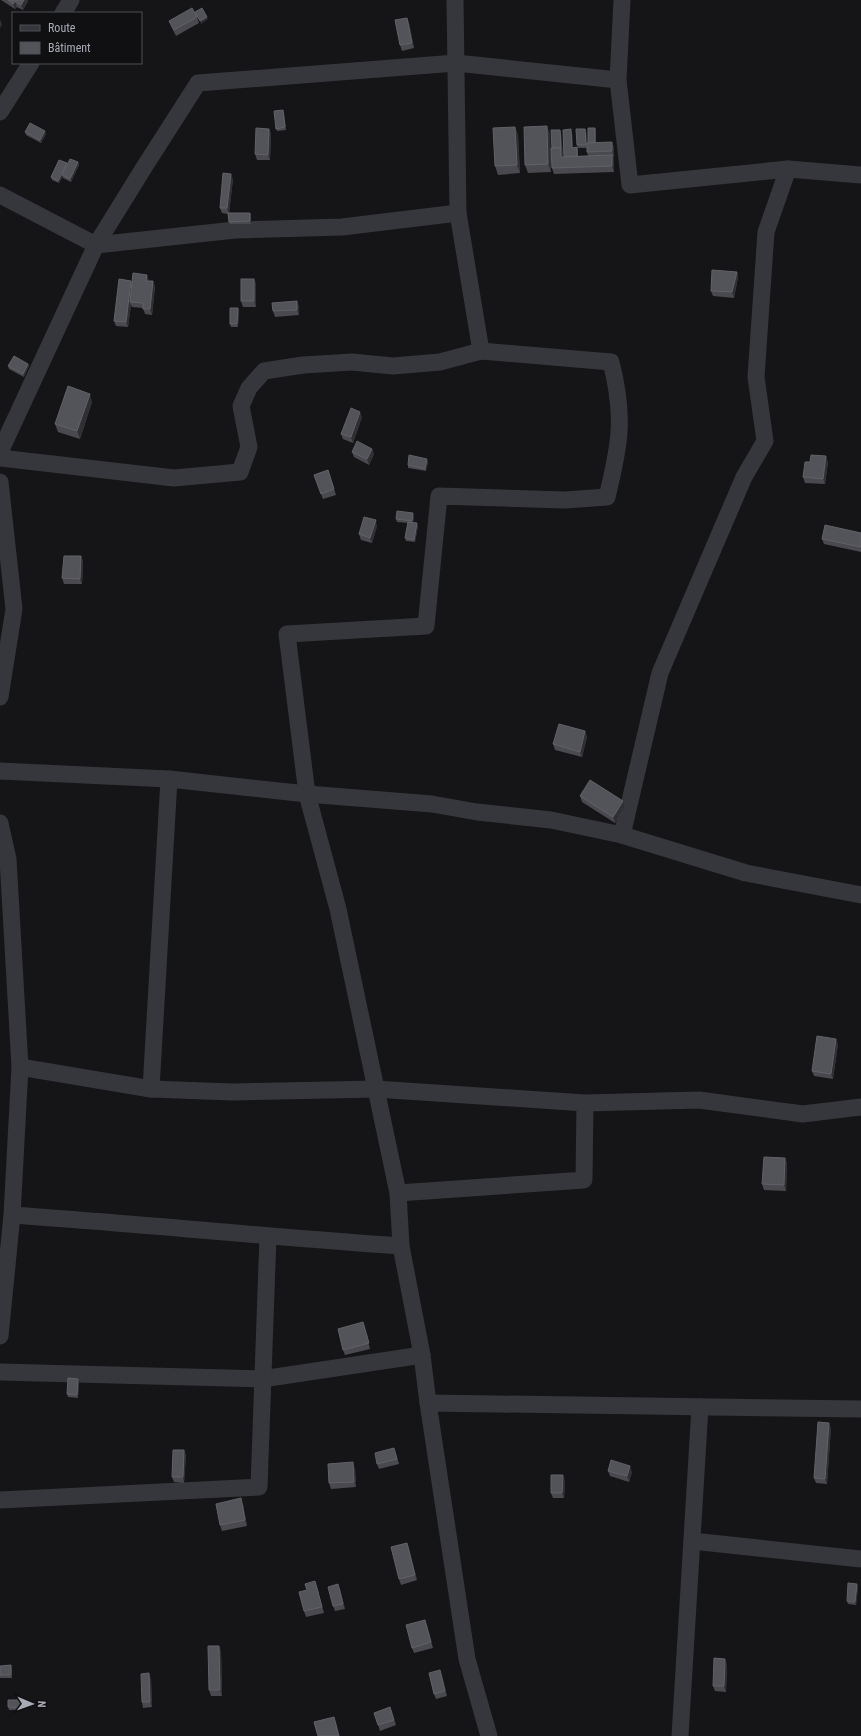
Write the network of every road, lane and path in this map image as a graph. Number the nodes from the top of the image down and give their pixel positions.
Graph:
1 (71, 0) edge
2 (455, 0) edge
3 (622, 0) edge
4 (64, 12) edge
5 (30, 64) edge
6 (456, 64) junction
7 (618, 80) junction
8 (0, 112) edge
9 (788, 169) junction
10 (861, 175) edge
11 (0, 195) edge
12 (458, 213) junction
13 (96, 245) junction
14 (481, 351) junction
15 (0, 452) edge
16 (0, 458) edge
17 (0, 482) edge
18 (7, 609) edge
19 (0, 697) edge
20 (0, 771) edge
21 (169, 779) junction
22 (307, 794) junction
23 (0, 823) edge
24 (622, 835) junction
25 (861, 895) edge
26 (20, 1067) junction
27 (151, 1089) junction
28 (376, 1089) junction
29 (585, 1103) junction
30 (861, 1107) edge
31 (7, 1150) edge
32 (398, 1193) junction
33 (12, 1215) junction
34 (268, 1236) junction
35 (401, 1246) junction
36 (2, 1296) edge
37 (0, 1336) edge
38 (422, 1355) junction
39 (0, 1372) edge
40 (262, 1379) junction
41 (428, 1403) junction
42 (700, 1406) junction
43 (861, 1409) edge
44 (0, 1500) edge
45 (692, 1541) junction
46 (861, 1559) edge
47 (489, 1736) edge
48 (680, 1736) edge

1 - 4 street
2 - 6 street
3 - 7 street
5 - 8 street
6 - 7 street
6 - 12 street
6 - 13 street
7 - 9 street
9 - 10 street
9 - 24 street
11 - 13 street
12 - 13 street
12 - 14 street
13 - 15 street
14 - 16 street
14 - 22 street
17 - 18 street
18 - 19 street
20 - 21 street
21 - 22 street
21 - 27 street
22 - 24 street
22 - 28 street
23 - 26 street
24 - 25 street
26 - 27 street
26 - 31 street
27 - 28 street
28 - 29 street
28 - 32 street
29 - 30 street
29 - 32 street
31 - 33 street
32 - 35 street
33 - 34 street
33 - 36 street
34 - 35 street
34 - 40 street
35 - 38 street
36 - 37 street
38 - 40 street
38 - 41 street
39 - 40 street
40 - 44 street
41 - 42 street
41 - 47 street
42 - 43 street
42 - 45 street
45 - 46 street
45 - 48 street

